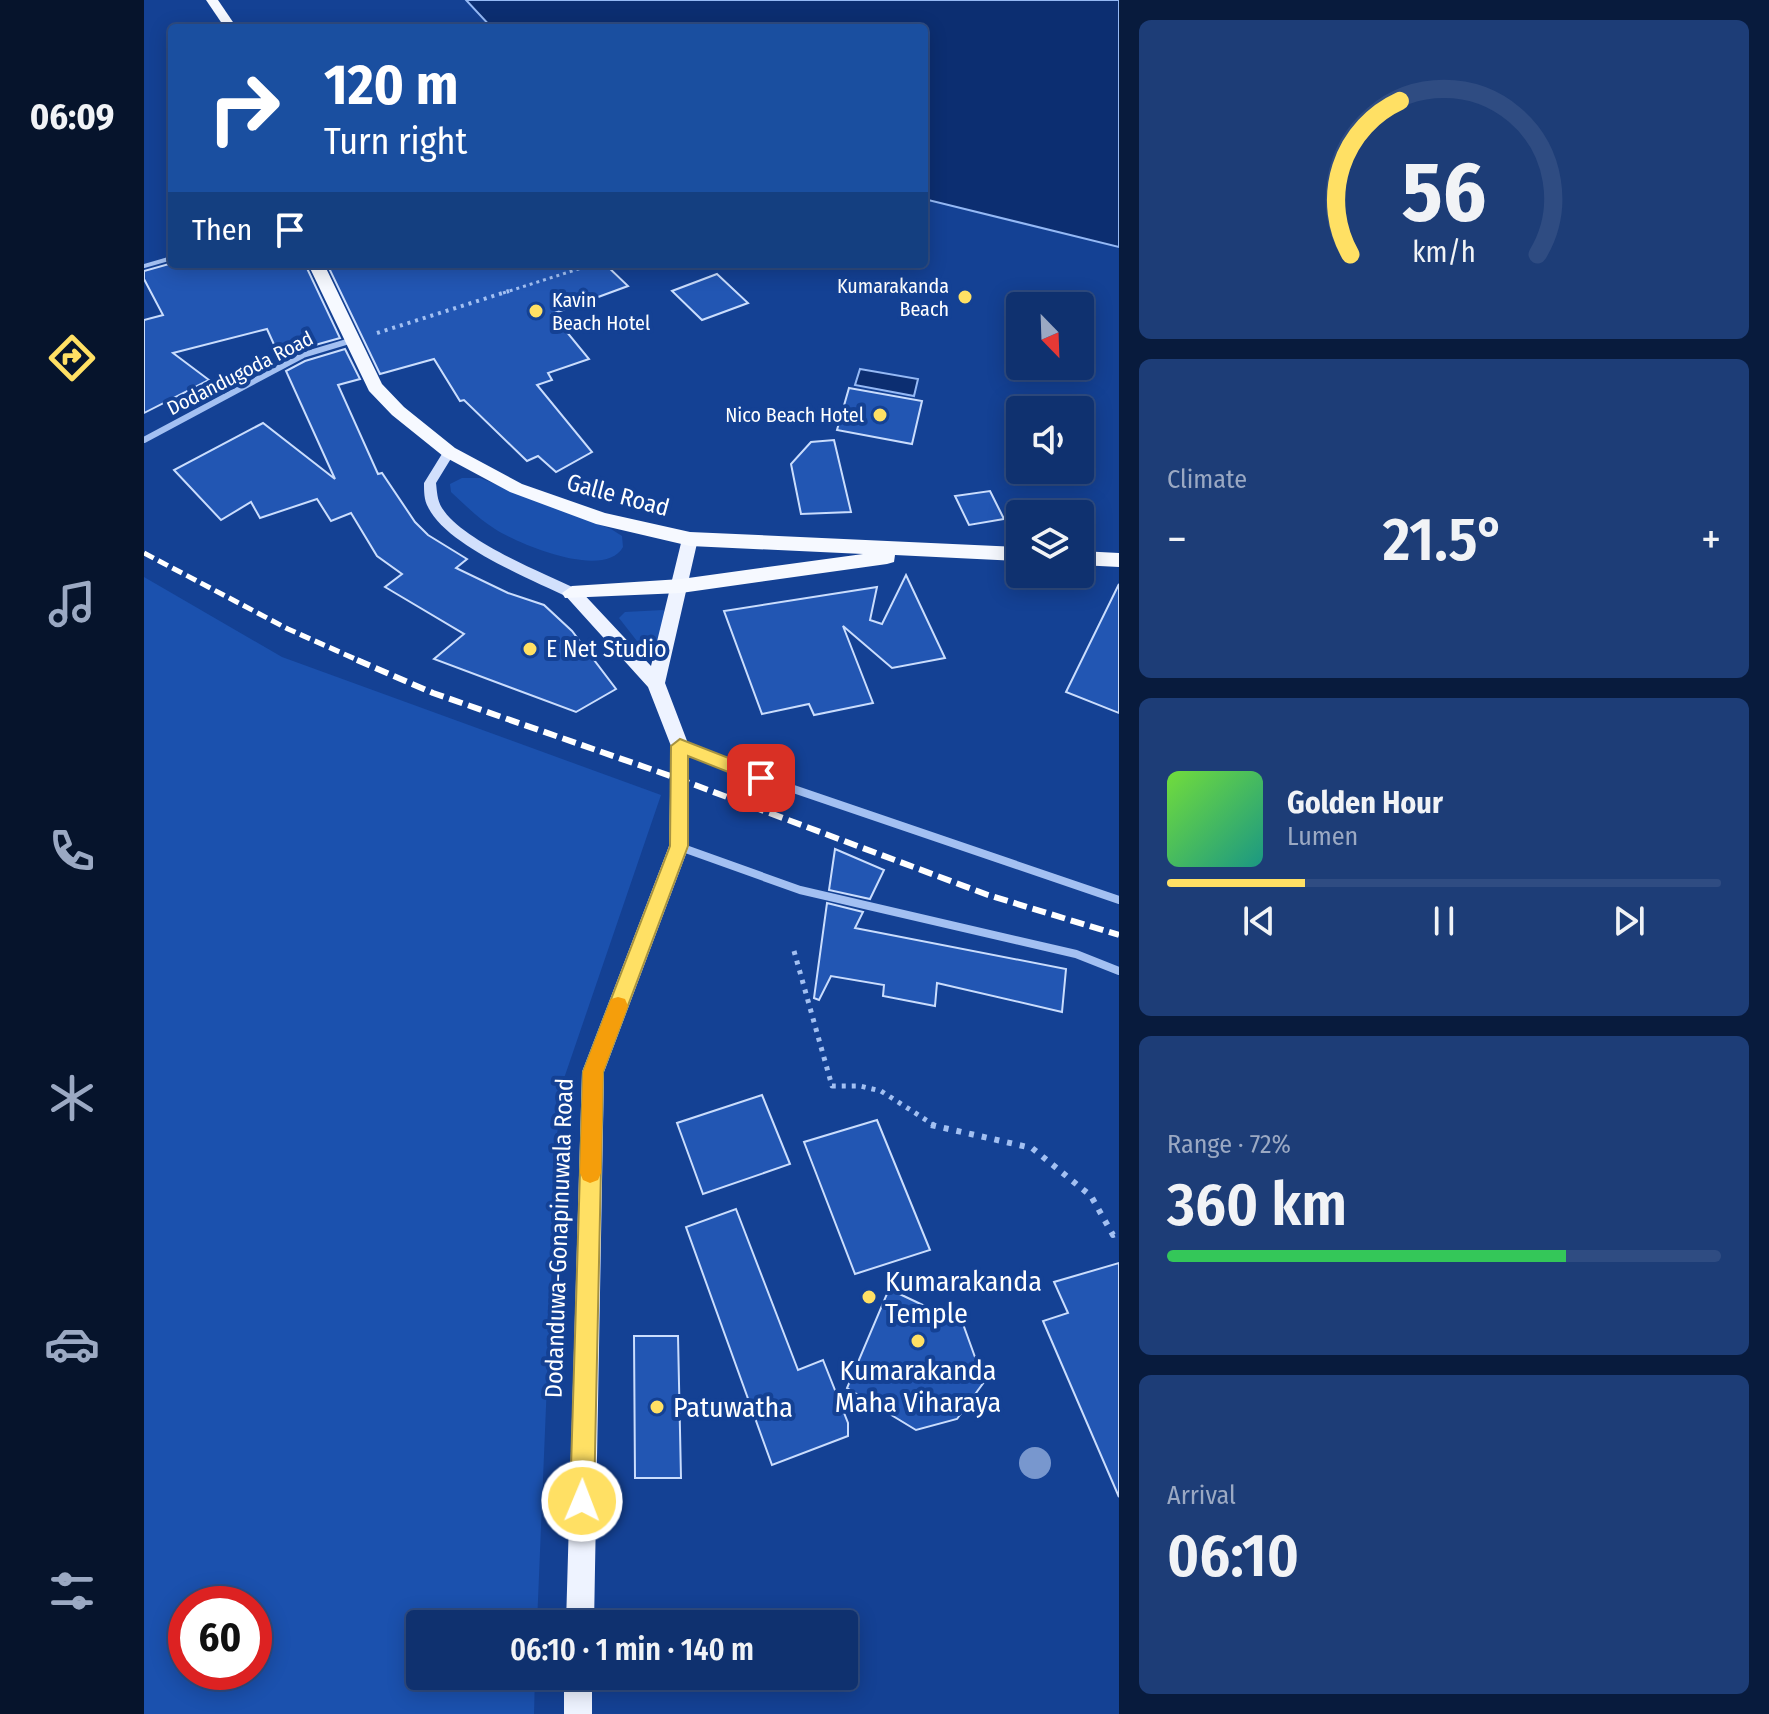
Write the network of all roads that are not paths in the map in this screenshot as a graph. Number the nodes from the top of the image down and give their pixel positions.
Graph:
1 (212, 0) edge
2 (228, 24) edge
3 (168, 259) edge
4 (144, 266) edge
5 (318, 268) edge
6 (353, 340) junction
7 (144, 440) edge
8 (449, 452) junction
9 (690, 539) junction
10 (935, 548) junction
11 (1006, 553) edge
12 (1094, 559) edge
13 (1119, 560) edge
14 (681, 586) junction
15 (572, 593) junction
16 (656, 683) junction
17 (680, 746) junction
18 (679, 846) junction
19 (1119, 900) edge
20 (1119, 971) edge
21 (580, 1610) edge
22 (578, 1690) edge
23 (578, 1714) edge

1 - 2 highway
3 - 4 lane
5 - 6 highway, Galle Road
6 - 7 street, Dodandugoda Road
6 - 8 highway, Galle Road
8 - 9 highway, Galle Road
8 - 15 main road, Dodanduwa-Gonapinuwala Road
9 - 10 highway, Galle Road
9 - 14 main road
10 - 11 highway, Galle Road
10 - 14 highway
12 - 13 highway
14 - 15 highway
14 - 16 main road
15 - 16 main road, Dodanduwa-Gonapinuwala Road
16 - 17 main road, Dodanduwa-Gonapinuwala Road
17 - 18 main road, Dodanduwa-Gonapinuwala Road
17 - 19 street
18 - 20 street
18 - 21 main road, Dodanduwa-Gonapinuwala Road
22 - 23 main road

